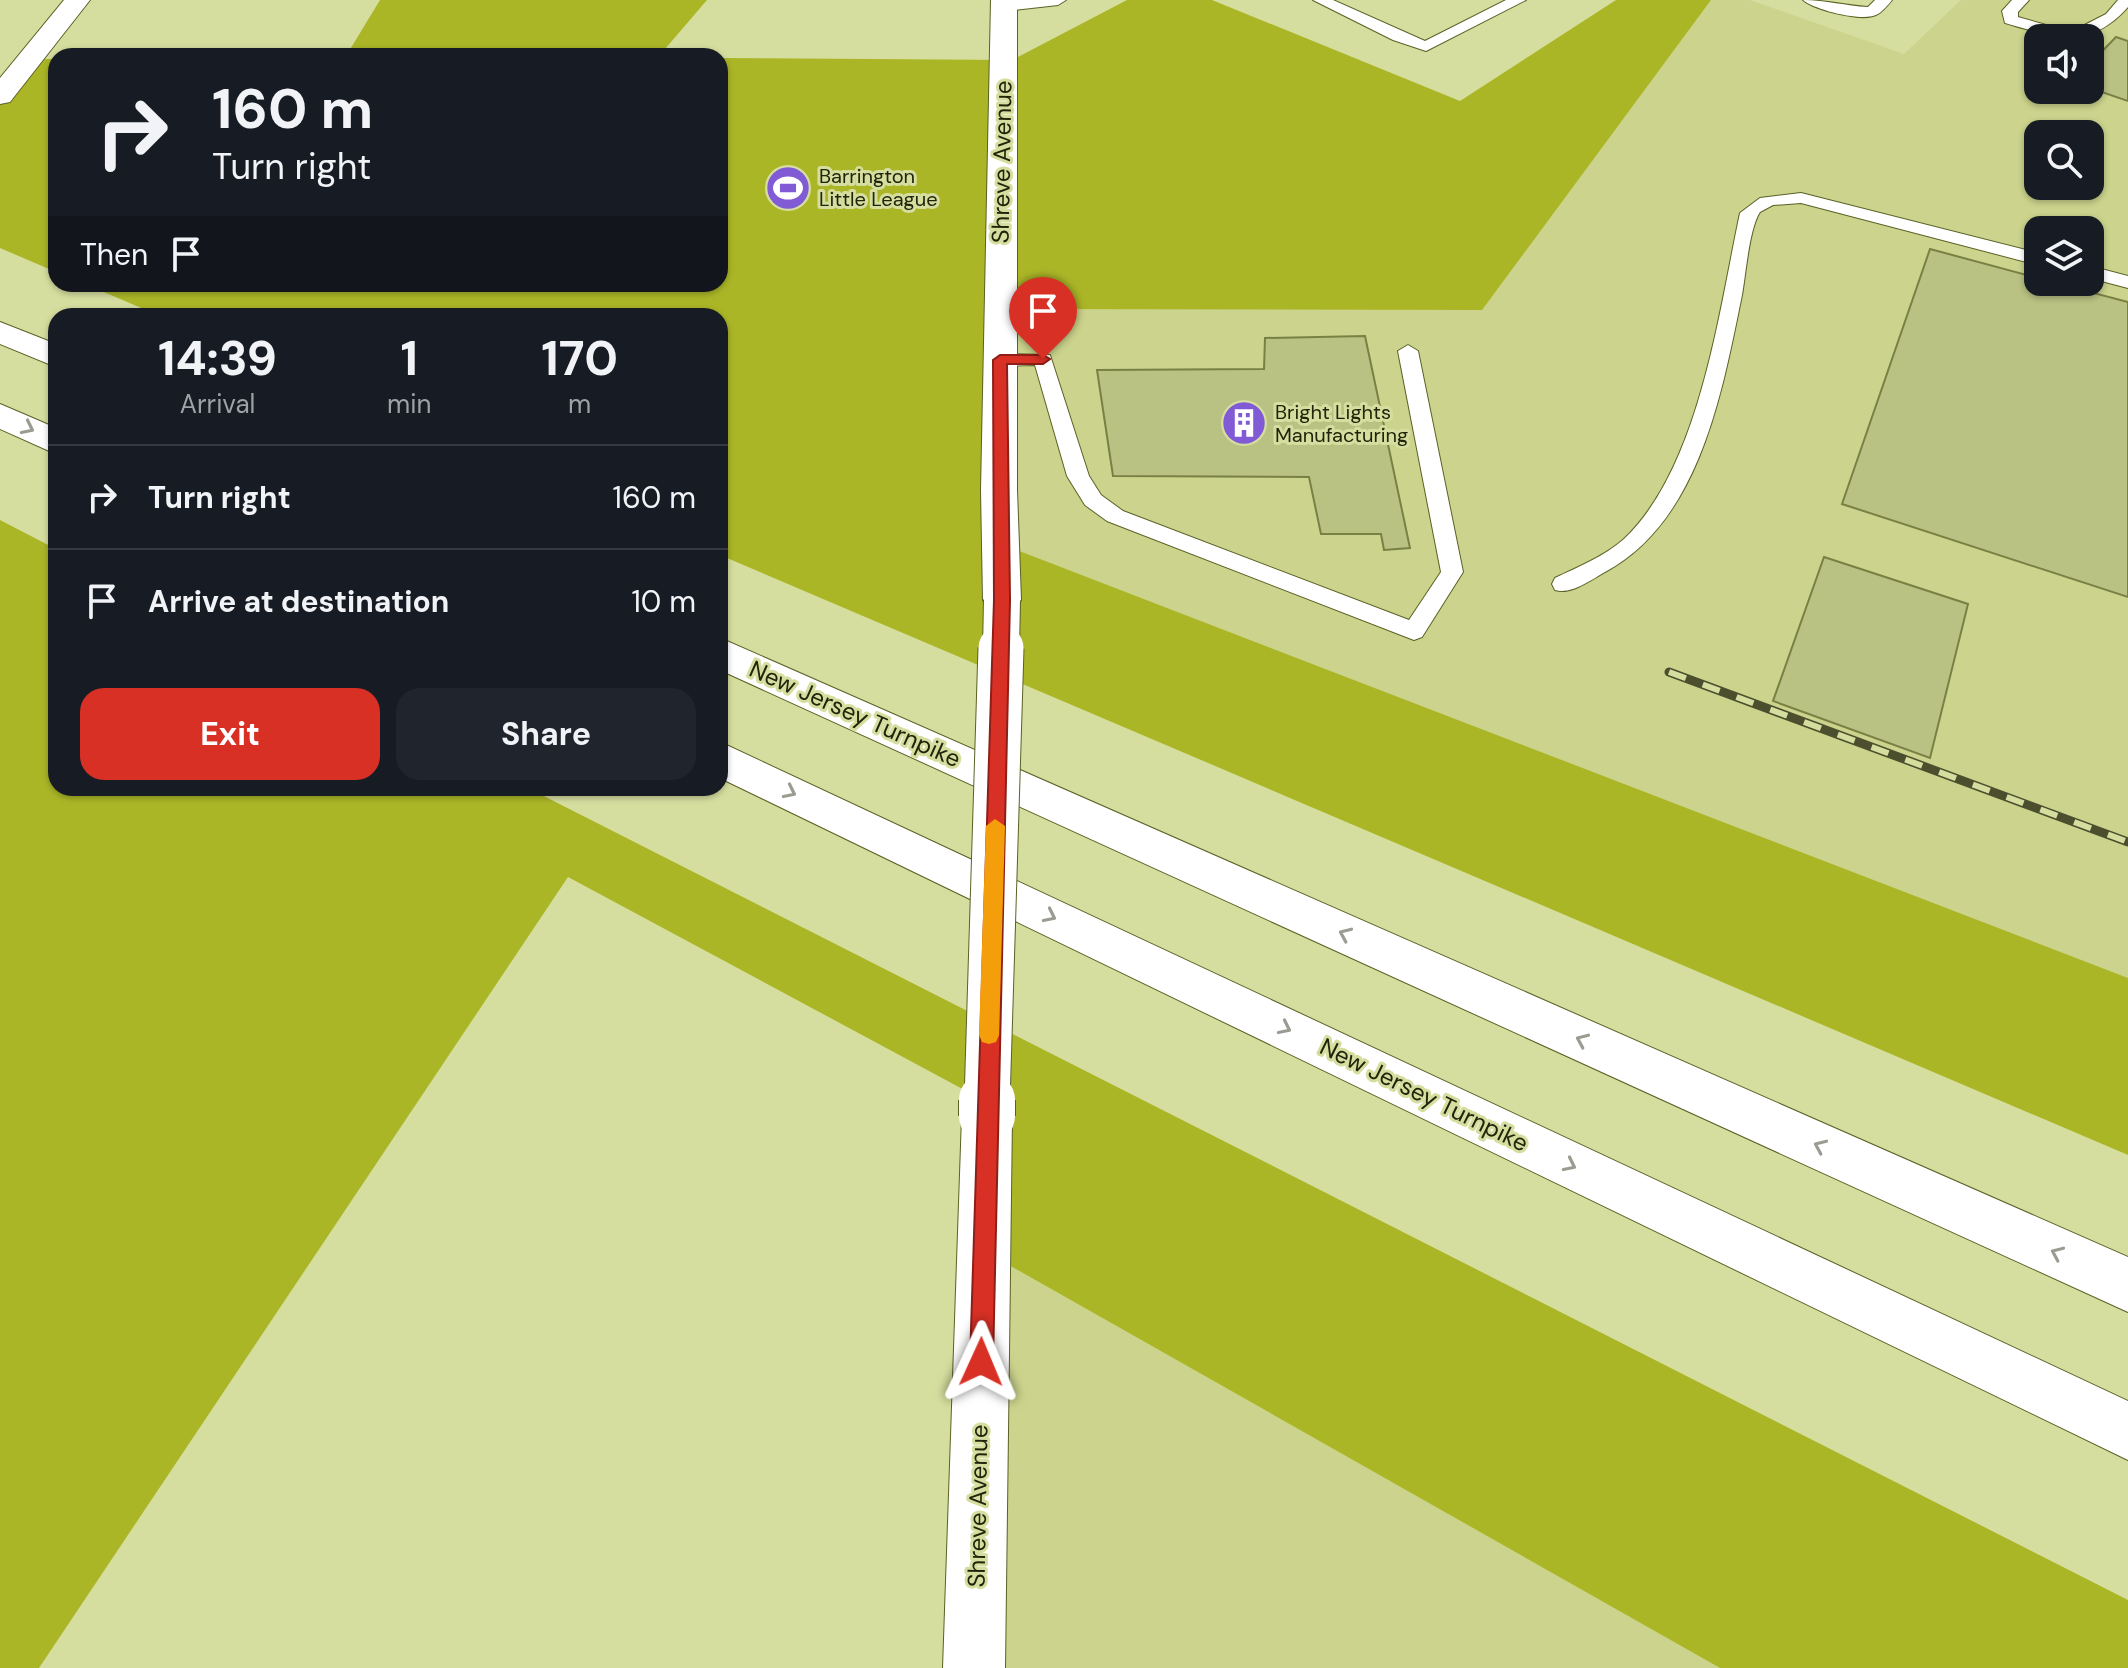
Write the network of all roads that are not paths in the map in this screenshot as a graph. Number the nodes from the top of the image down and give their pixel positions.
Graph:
1 (77, 0) edge
2 (1058, 0) edge
3 (1321, 0) edge
4 (1518, 0) edge
5 (1811, 0) edge
6 (1884, 0) edge
7 (2021, 0) edge
8 (2126, 0) edge
9 (1004, 3) edge
10 (0, 96) edge
11 (2024, 255) edge
12 (2104, 276) edge
13 (2128, 282) edge
14 (0, 332) edge
15 (1408, 351) dead end
16 (48, 353) edge
17 (1000, 360) junction
18 (0, 415) edge
19 (48, 438) edge
20 (1563, 584) dead end
21 (728, 657) edge
22 (728, 763) edge
23 (2128, 1285) edge
24 (2128, 1431) edge
25 (974, 1668) edge

1 - 10 main road
2 - 9 lane
3 - 4 lane
5 - 6 lane
7 - 8 lane
9 - 17 main road, Shreve Avenue
11 - 20 lane
12 - 13 lane
14 - 16 main road
15 - 17 lane
17 - 25 main road, Shreve Avenue, bridge
18 -> 19 main road
23 -> 21 main road, New Jersey Turnpike
22 -> 24 main road, New Jersey Turnpike

